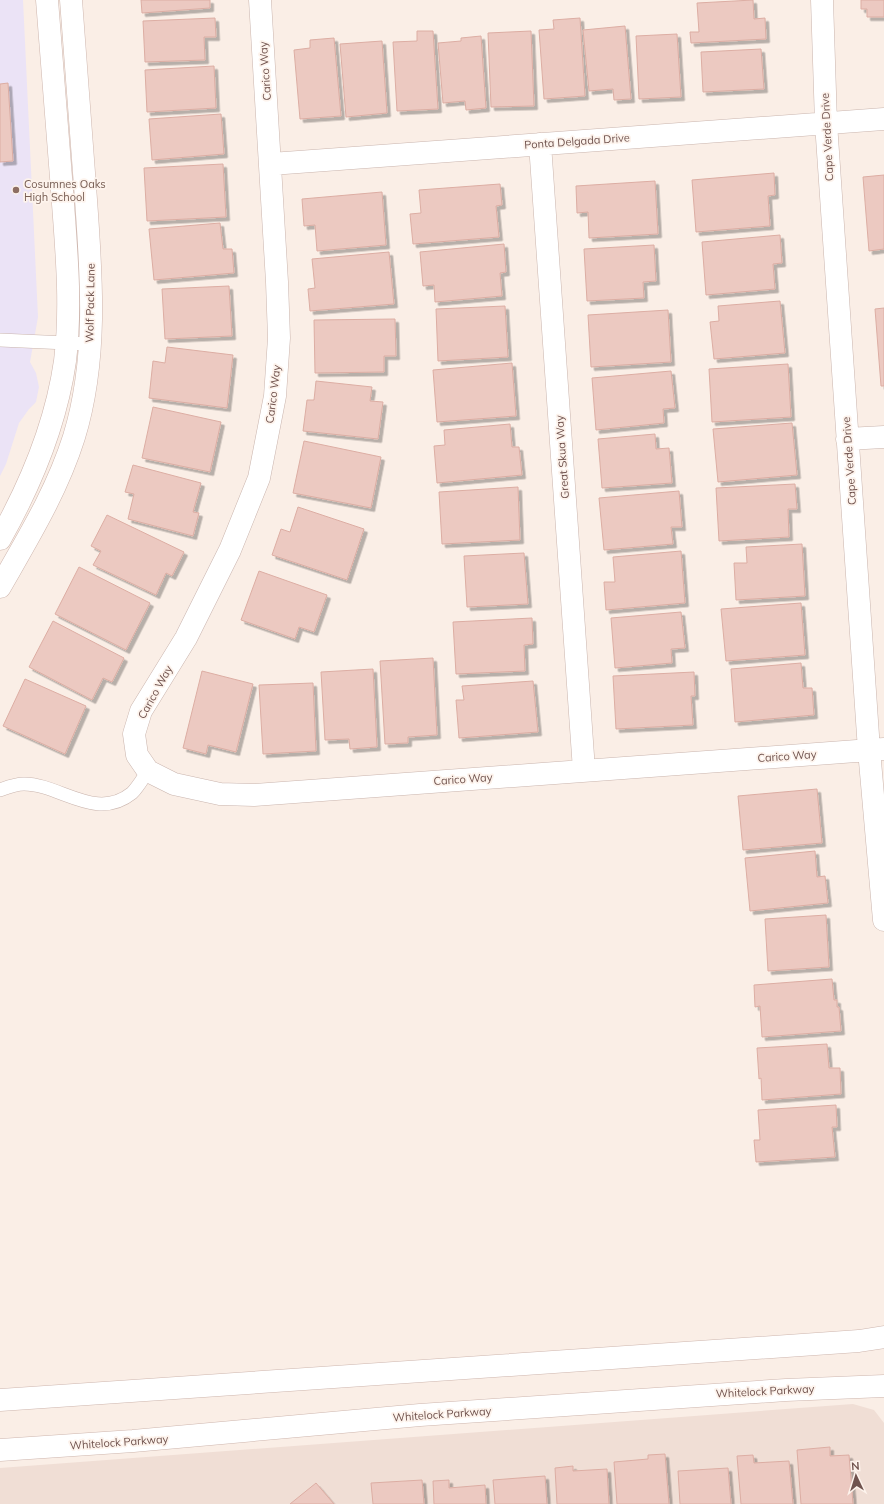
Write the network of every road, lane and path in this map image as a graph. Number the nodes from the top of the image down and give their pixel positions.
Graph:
1 (47, 0) edge
2 (71, 0) edge
3 (260, 0) edge
4 (822, 0) edge
5 (884, 119) edge
6 (826, 123) junction
7 (540, 144) junction
8 (271, 164) junction
9 (0, 340) edge
10 (66, 343) junction
11 (90, 344) junction
12 (884, 437) edge
13 (847, 440) junction
14 (0, 539) edge
15 (0, 587) edge
16 (876, 750) edge
17 (584, 770) junction
18 (148, 771) junction
19 (0, 790) edge
20 (884, 920) edge
21 (884, 1337) edge
22 (884, 1386) edge
23 (0, 1400) edge
24 (4, 1449) edge

1 - 10 street, Wolf Pack Lane
2 - 11 street, Wolf Pack Lane
3 - 8 street, Carico Way
4 - 6 street, Cape Verde Drive
5 - 6 street, Ponta Delgada Drive
6 - 7 street, Ponta Delgada Drive
6 - 13 street, Cape Verde Drive
7 - 8 street, Ponta Delgada Drive
7 - 17 street, Great Skua Way
8 - 18 street, Carico Way
9 - 10 lane
10 - 11 lane
10 - 14 street, Wolf Pack Lane
11 - 15 street, Wolf Pack Lane
12 - 13 street
13 - 16 street, Cape Verde Drive
16 - 17 street, Carico Way
16 - 20 street, Cape Verde Drive
17 - 18 street, Carico Way
18 - 19 lane
21 - 23 street
22 - 24 street, Whitelock Parkway

